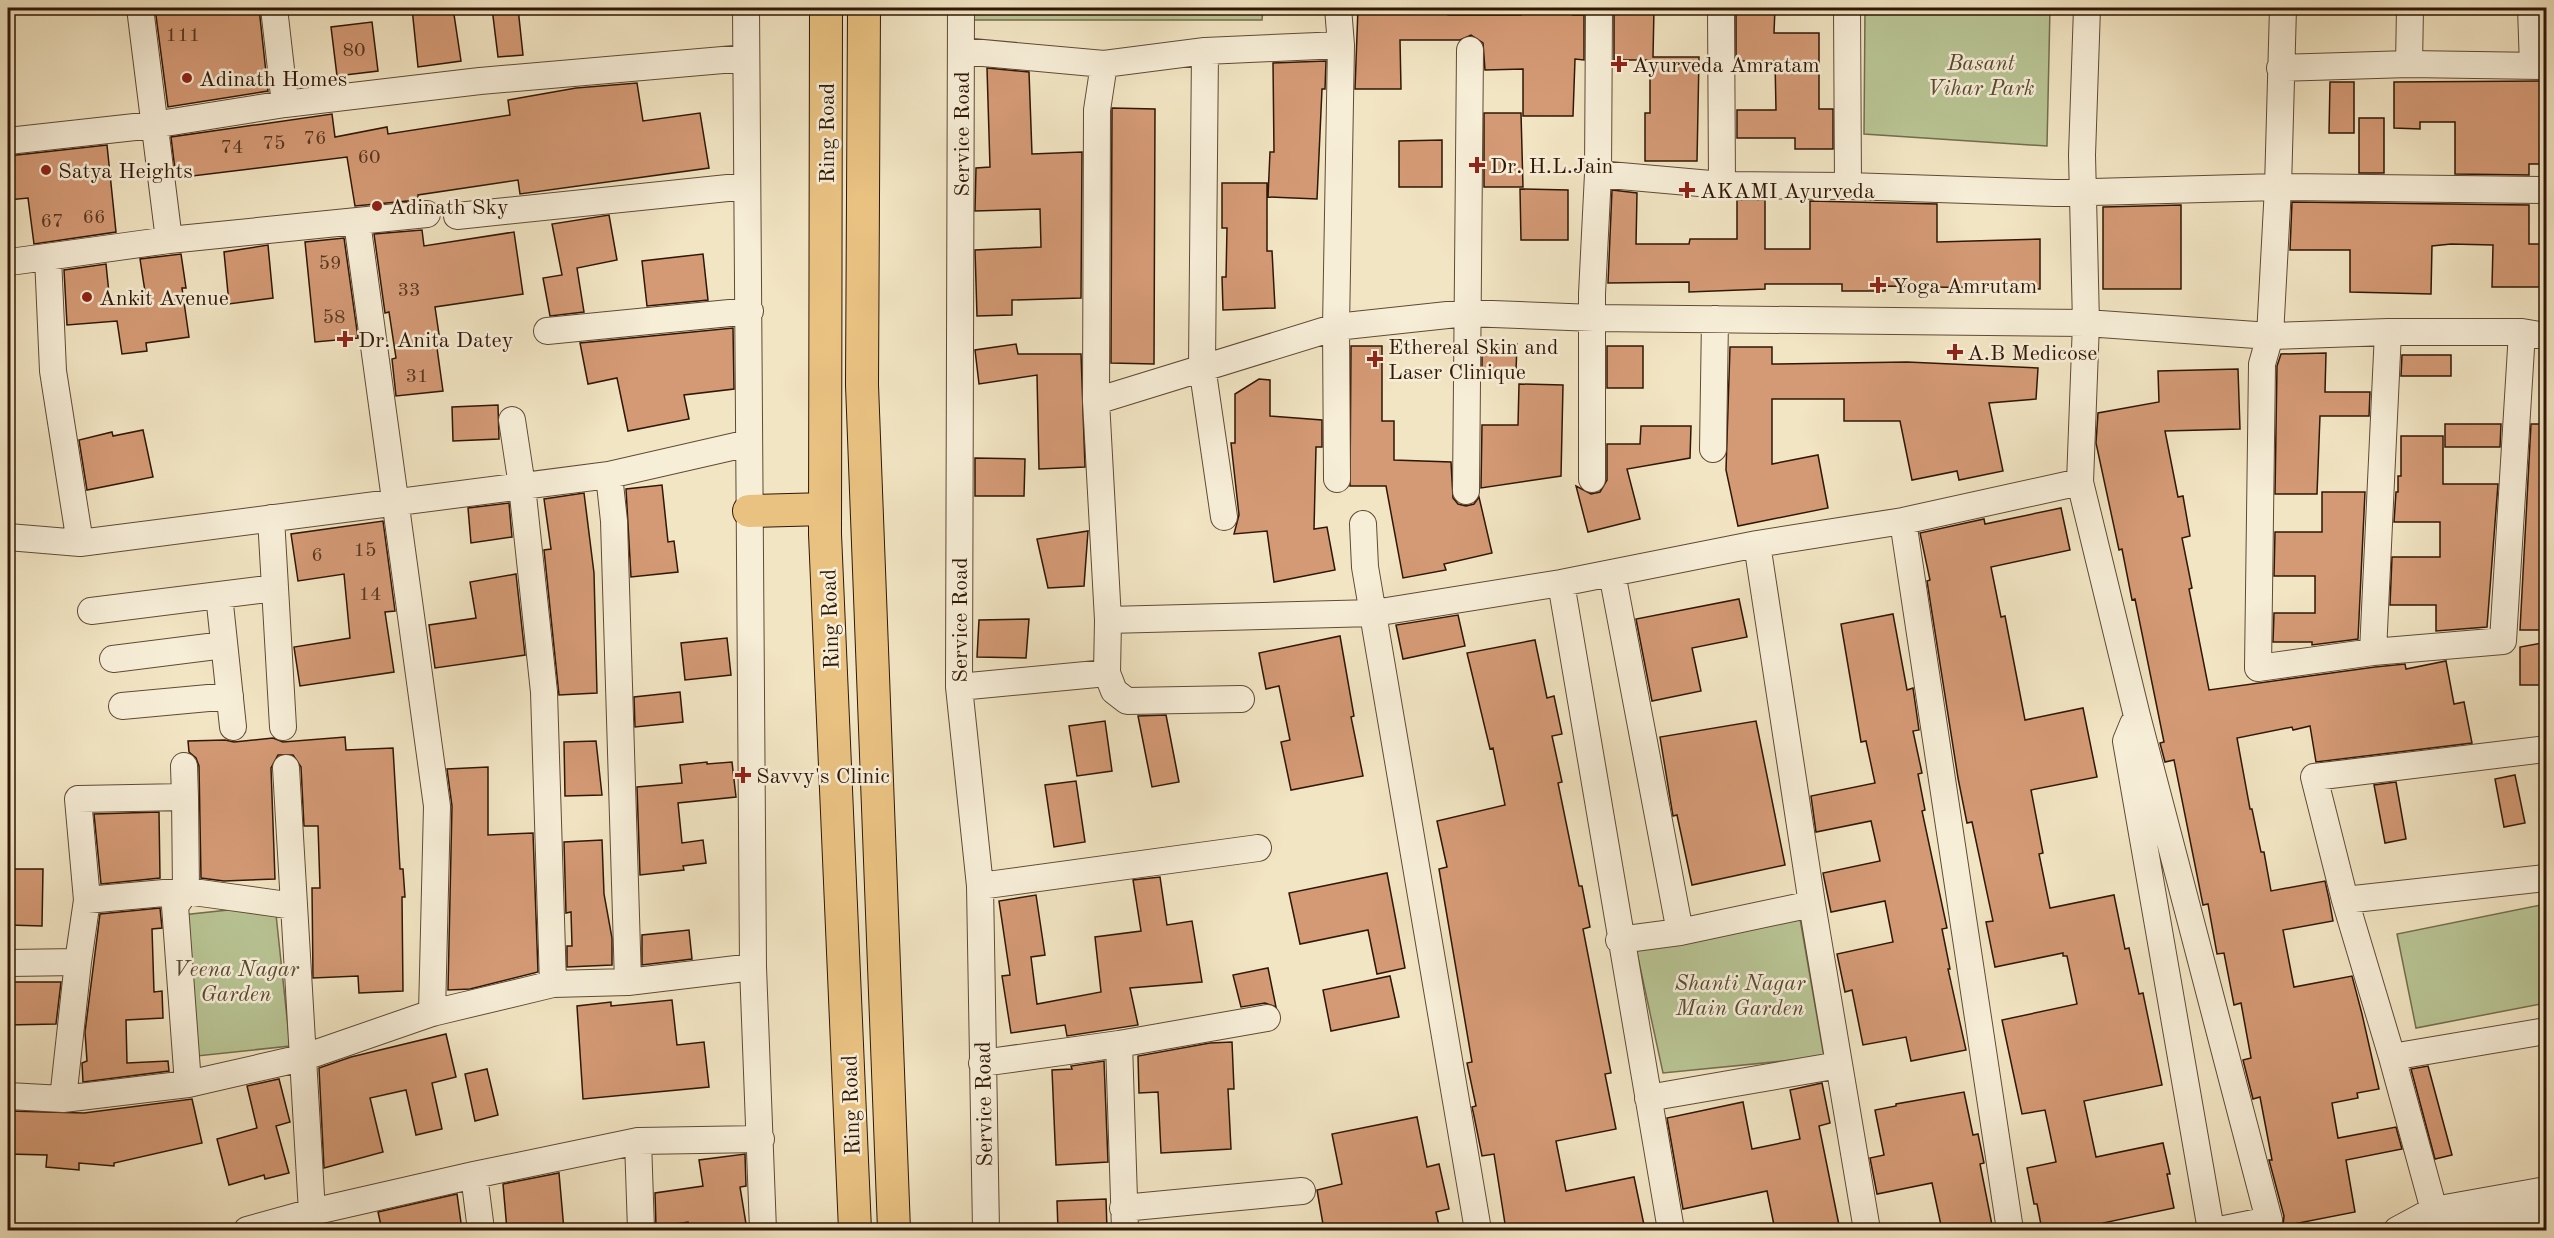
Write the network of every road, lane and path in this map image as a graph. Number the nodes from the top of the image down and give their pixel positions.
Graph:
1 (140, 8) edge
2 (274, 8) edge
3 (746, 8) edge
4 (826, 8) edge
5 (864, 8) edge
6 (961, 8) edge
7 (1338, 8) edge
8 (1599, 8) edge
9 (1721, 8) edge
10 (1847, 8) edge
11 (2087, 8) edge
12 (2283, 8) edge
13 (2410, 8) edge
14 (2531, 8) edge
15 (1341, 45) junction
16 (1470, 50) dead end
17 (961, 51) junction
18 (1205, 51) junction
19 (746, 58) junction
20 (1104, 64) junction
21 (2409, 64) junction
22 (2540, 66) edge
23 (2280, 68) junction
24 (285, 104) junction
25 (153, 125) junction
26 (8, 141) edge
27 (1598, 174) junction
28 (1722, 185) junction
29 (747, 186) junction
30 (1848, 186) junction
31 (2278, 187) junction
32 (2083, 190) junction
33 (2547, 190) edge
34 (427, 214) dead end
35 (457, 216) dead end
36 (357, 222) junction
37 (170, 240) junction
38 (48, 257) junction
39 (10, 261) dead end
40 (750, 311) junction
41 (1466, 313) junction
42 (1594, 318) junction
43 (1715, 319) junction
44 (2086, 323) junction
45 (1336, 327) junction
46 (547, 331) dead end
47 (2388, 332) junction
48 (2534, 334) edge
49 (2270, 336) junction
50 (1202, 366) junction
51 (1096, 401) junction
52 (512, 420) dead end
53 (749, 443) junction
54 (1713, 449) dead end
55 (609, 475) junction
56 (1337, 479) dead end
57 (1592, 479) dead end
58 (2080, 482) junction
59 (522, 486) junction
60 (1466, 491) dead end
61 (396, 503) junction
62 (825, 509) junction
63 (749, 511) junction
64 (1224, 517) dead end
65 (271, 518) junction
66 (1903, 521) junction
67 (1363, 524) dead end
68 (8, 537) edge
69 (80, 543) junction
70 (1757, 544) junction
71 (1612, 573) junction
72 (1561, 583) junction
73 (275, 588) junction
74 (219, 595) junction
75 (91, 611) dead end
76 (1374, 612) junction
77 (1108, 620) junction
78 (224, 645) junction
79 (2373, 652) junction
80 (113, 659) dead end
81 (1107, 674) junction
82 (959, 687) junction
83 (230, 696) junction
84 (1241, 699) dead end
85 (122, 705) dead end
86 (2137, 716) junction
87 (233, 727) dead end
88 (283, 727) dead end
89 (2547, 749) edge
90 (184, 766) dead end
91 (286, 768) dead end
92 (185, 797) junction
93 (1258, 848) dead end
94 (2547, 878) edge
95 (980, 886) junction
96 (186, 891) junction
97 (87, 900) junction
98 (2345, 900) junction
99 (1812, 904) junction
100 (294, 906) junction
101 (2159, 931) junction
102 (1680, 932) junction
103 (1619, 940) junction
104 (78, 962) junction
105 (8, 963) edge
106 (753, 967) junction
107 (2205, 977) junction
108 (628, 982) junction
109 (553, 984) junction
110 (432, 1013) junction
111 (1267, 1018) dead end
112 (2547, 1031) edge
113 (1119, 1044) junction
114 (302, 1058) junction
115 (2392, 1058) junction
116 (982, 1063) junction
117 (1839, 1065) junction
118 (188, 1084) junction
119 (8, 1096) edge
120 (1648, 1098) junction
121 (63, 1099) junction
122 (761, 1139) junction
123 (638, 1142) junction
124 (474, 1175) junction
125 (1302, 1191) dead end
126 (2547, 1191) edge
127 (2547, 1211) edge
128 (312, 1212) junction
129 (1124, 1219) edge
130 (2451, 1224) edge
131 (2506, 1225) edge
132 (247, 1230) edge
133 (481, 1230) edge
134 (641, 1230) edge
135 (763, 1230) edge
136 (855, 1230) edge
137 (894, 1230) edge
138 (986, 1230) edge
139 (1478, 1230) edge
140 (1671, 1230) edge
141 (1867, 1230) edge
142 (2010, 1230) edge
143 (2211, 1230) edge
144 (2219, 1230) edge
145 (2399, 1230) edge

1 - 25 street
2 - 24 street
3 - 19 street
4 - 62 main road, Ring Road
5 - 137 main road, Ring Road
6 - 17 street, Service Road
7 - 15 street
8 - 27 street
9 - 28 street
10 - 30 street
11 - 32 street
12 - 23 street
13 - 21 street
14 - 22 street
15 - 18 street
15 - 45 street
16 - 41 street
17 - 20 street
17 - 82 street, Service Road
18 - 20 street
18 - 50 street
19 - 24 street
19 - 29 street
20 - 51 street
21 - 22 street
21 - 23 street
23 - 31 street
24 - 25 street
25 - 26 street
25 - 37 street
27 - 28 street
27 - 42 street
28 - 30 street
29 - 35 street
29 - 40 street
30 - 32 street
31 - 32 street
31 - 33 street
31 - 49 street
32 - 44 street
34 - 36 street
36 - 37 street
36 - 61 street
37 - 38 street
38 - 39 street
38 - 69 street
40 - 46 street
40 - 53 street
41 - 42 street
41 - 45 street
41 - 60 street
42 - 43 street
42 - 57 street
43 - 44 street
43 - 54 street
44 - 49 street
44 - 58 street
45 - 50 street
45 - 56 street
47 - 48 street
47 - 49 street
47 - 79 street
48 - 79 street
49 - 79 street
50 - 51 street
50 - 64 street
51 - 77 street
52 - 59 street
53 - 55 street
53 - 63 street
55 - 59 street
55 - 108 street
58 - 66 street
58 - 86 street
59 - 61 street
59 - 109 street
61 - 65 street
61 - 110 street
62 - 63 main road
62 - 136 main road, Ring Road
63 - 106 street
65 - 69 street
65 - 73 street
66 - 70 street
66 - 142 street
67 - 76 street
68 - 69 street
70 - 71 street
70 - 99 street
71 - 72 street
71 - 102 street
72 - 76 street
72 - 103 street
73 - 74 street
73 - 88 street
74 - 75 street
74 - 78 street
76 - 77 street
76 - 139 street
77 - 81 street
78 - 80 street
78 - 83 street
81 - 82 street
81 - 84 street
82 - 95 street, Service Road
83 - 85 street
83 - 87 street
86 - 101 street
86 - 107 street
89 - 98 street
90 - 92 street
91 - 100 street
92 - 96 street
92 - 97 street
93 - 95 street
94 - 98 street
95 - 116 street, Service Road
96 - 97 street
96 - 100 street
96 - 118 street
97 - 104 street
98 - 115 street
99 - 102 street
99 - 117 street
100 - 114 street
101 - 107 street
101 - 143 street
102 - 103 street
103 - 120 street
104 - 105 street
104 - 121 street
106 - 108 street
106 - 122 street
107 - 144 street
108 - 109 street
109 - 110 street
110 - 114 street
111 - 113 street
112 - 115 street
113 - 116 street
113 - 129 street
114 - 118 street
114 - 128 street
115 - 130 street
116 - 138 street, Service Road
117 - 120 street
117 - 141 street
118 - 121 street
119 - 121 street
120 - 140 street
122 - 123 street
122 - 135 street
123 - 124 street
123 - 134 street
124 - 128 street
124 - 133 street
125 - 129 street
126 - 130 street
127 - 131 street
128 - 132 street
130 - 131 street
130 - 145 street

